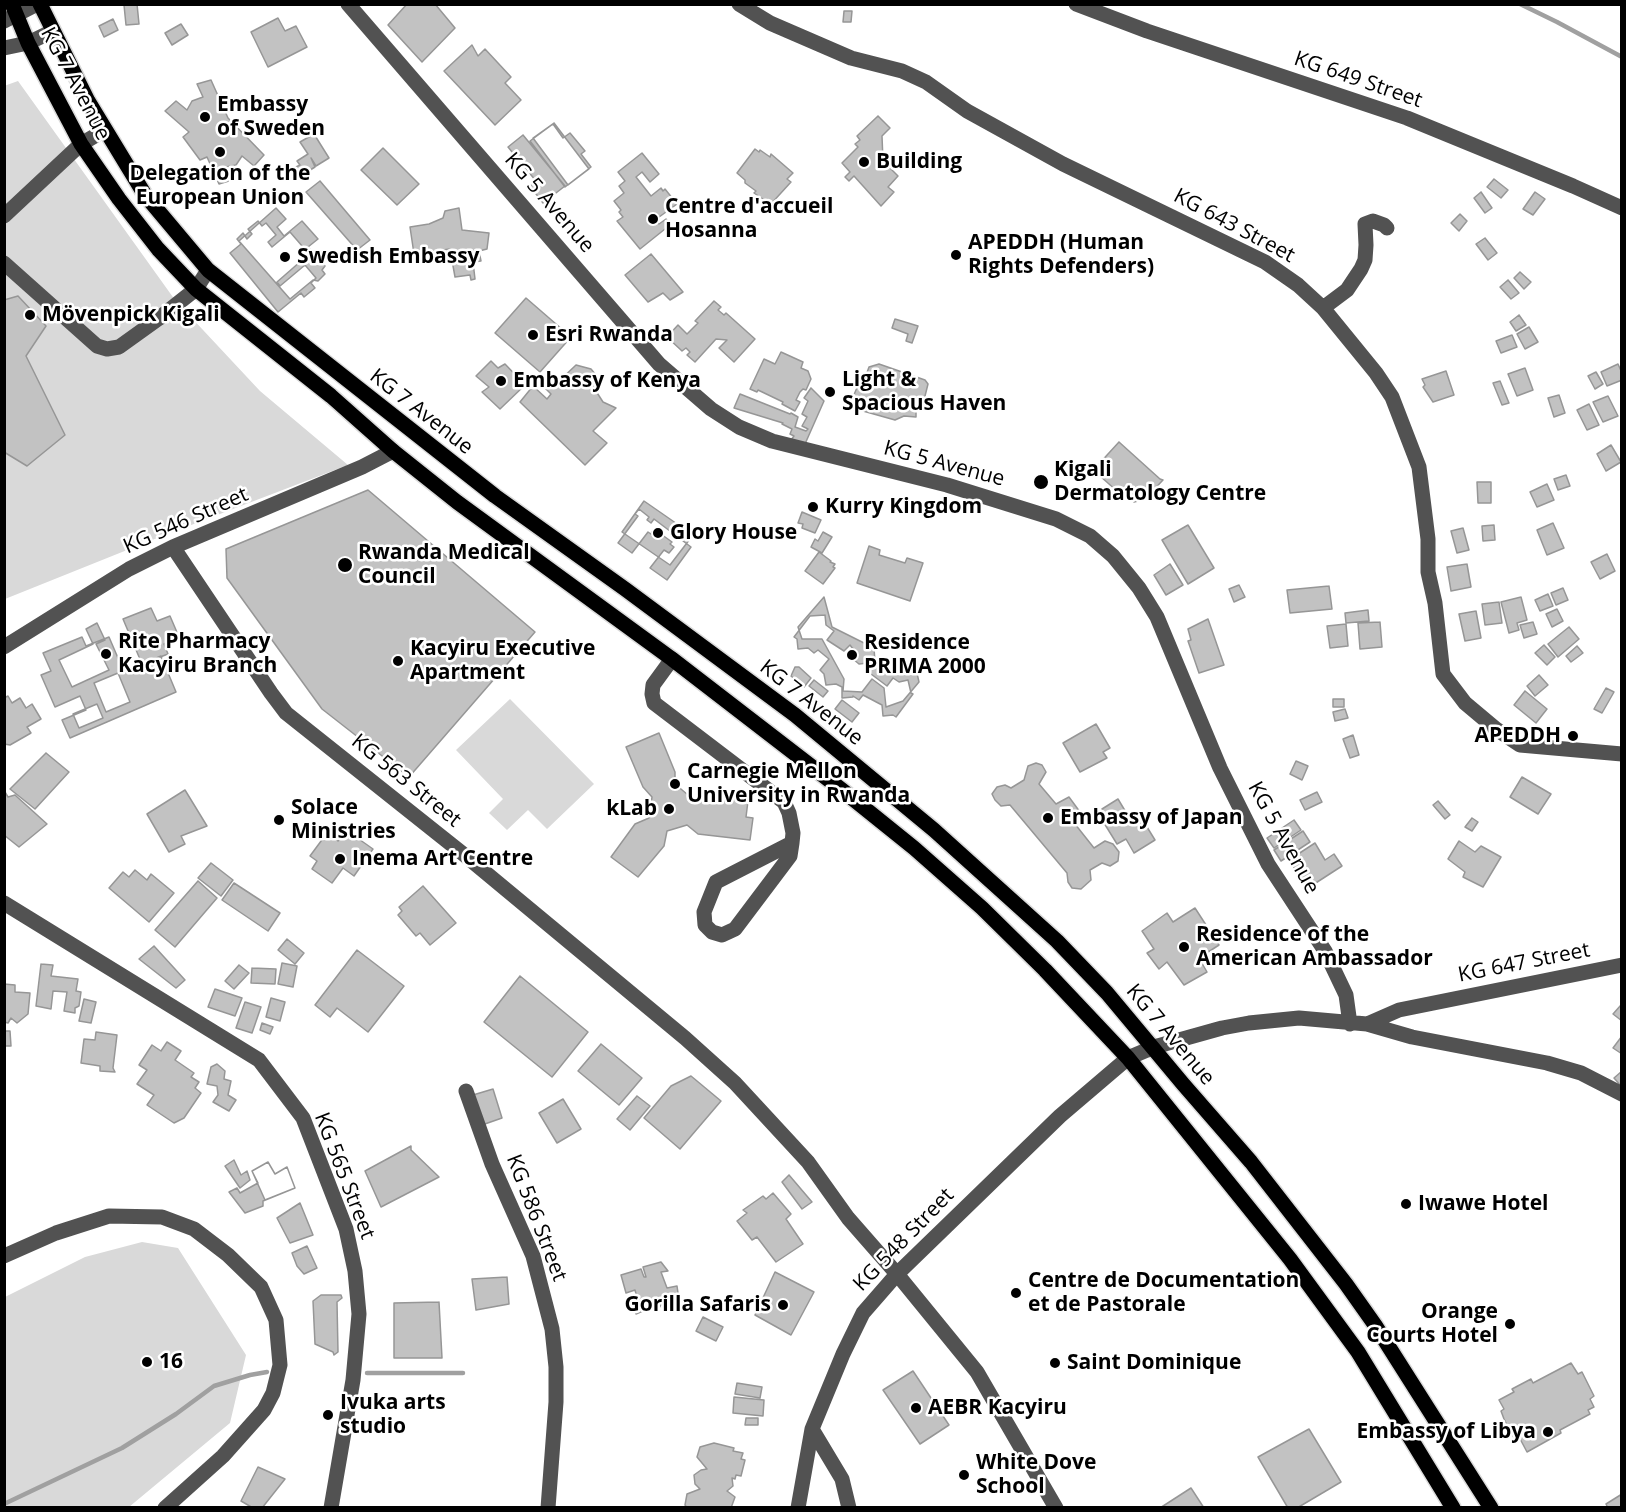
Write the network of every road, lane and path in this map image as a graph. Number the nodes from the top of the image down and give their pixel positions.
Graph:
1 (39, 4) edge
2 (348, 4) edge
3 (739, 4) edge
4 (1076, 4) edge
5 (11, 13) edge
6 (53, 31) junction
7 (28, 43) junction
8 (4, 48) edge
9 (105, 130) junction
10 (81, 144) junction
11 (1622, 208) edge
12 (4, 216) edge
13 (1387, 228) dead end
14 (4, 263) edge
15 (208, 270) junction
16 (196, 289) junction
17 (1323, 308) junction
18 (393, 451) junction
19 (173, 547) junction
20 (4, 647) edge
21 (672, 659) junction
22 (1622, 753) edge
23 (792, 843) junction
24 (4, 903) edge
25 (1622, 965) edge
26 (1350, 1024) junction
27 (1367, 1024) junction
28 (1154, 1047) junction
29 (1128, 1058) junction
30 (466, 1091) dead end
31 (1622, 1094) edge
32 (4, 1256) edge
33 (897, 1274) junction
34 (812, 1429) junction
35 (165, 1508) edge
36 (331, 1508) edge
37 (548, 1508) edge
38 (798, 1508) edge
39 (849, 1508) edge
40 (1056, 1508) edge
41 (1453, 1508) edge
42 (1491, 1508) edge

1 - 5 street
1 - 6 main road, KG 7 Avenue
2 - 26 street, KG 5 Avenue
3 - 17 street, KG 643 Street
4 - 11 street, KG 649 Street
5 - 7 main road, KG 7 Avenue
6 - 7 street
6 - 9 main road, KG 7 Avenue
7 - 8 street
7 - 10 main road, KG 7 Avenue
9 - 10 street
9 - 15 main road, KG 7 Avenue
10 - 12 street
10 - 16 main road, KG 7 Avenue
13 - 17 street
14 - 16 street
15 - 16 street
15 - 28 main road, KG 7 Avenue
16 - 18 main road, KG 7 Avenue
17 - 22 street, KG 643 Street
18 - 19 street, KG 546 Street
18 - 21 main road, KG 7 Avenue
19 - 20 street, KG 546 Street
19 - 33 street, KG 563 Street
21 - 23 street
21 - 29 main road, KG 7 Avenue
23 - 23 street
24 - 36 street, KG 565 Street
25 - 27 street, KG 647 Street
26 - 27 street
26 - 28 street, KG 548 Street
27 - 31 street
28 - 29 street, KG 548 Street
28 - 42 main road, KG 7 Avenue
29 - 33 street, KG 548 Street
29 - 41 main road, KG 7 Avenue
30 - 37 street, KG 586 Street
32 - 35 street
33 - 34 street, KG 548 Street
33 - 40 street
34 - 38 street, KG 548 Street
34 - 39 street

